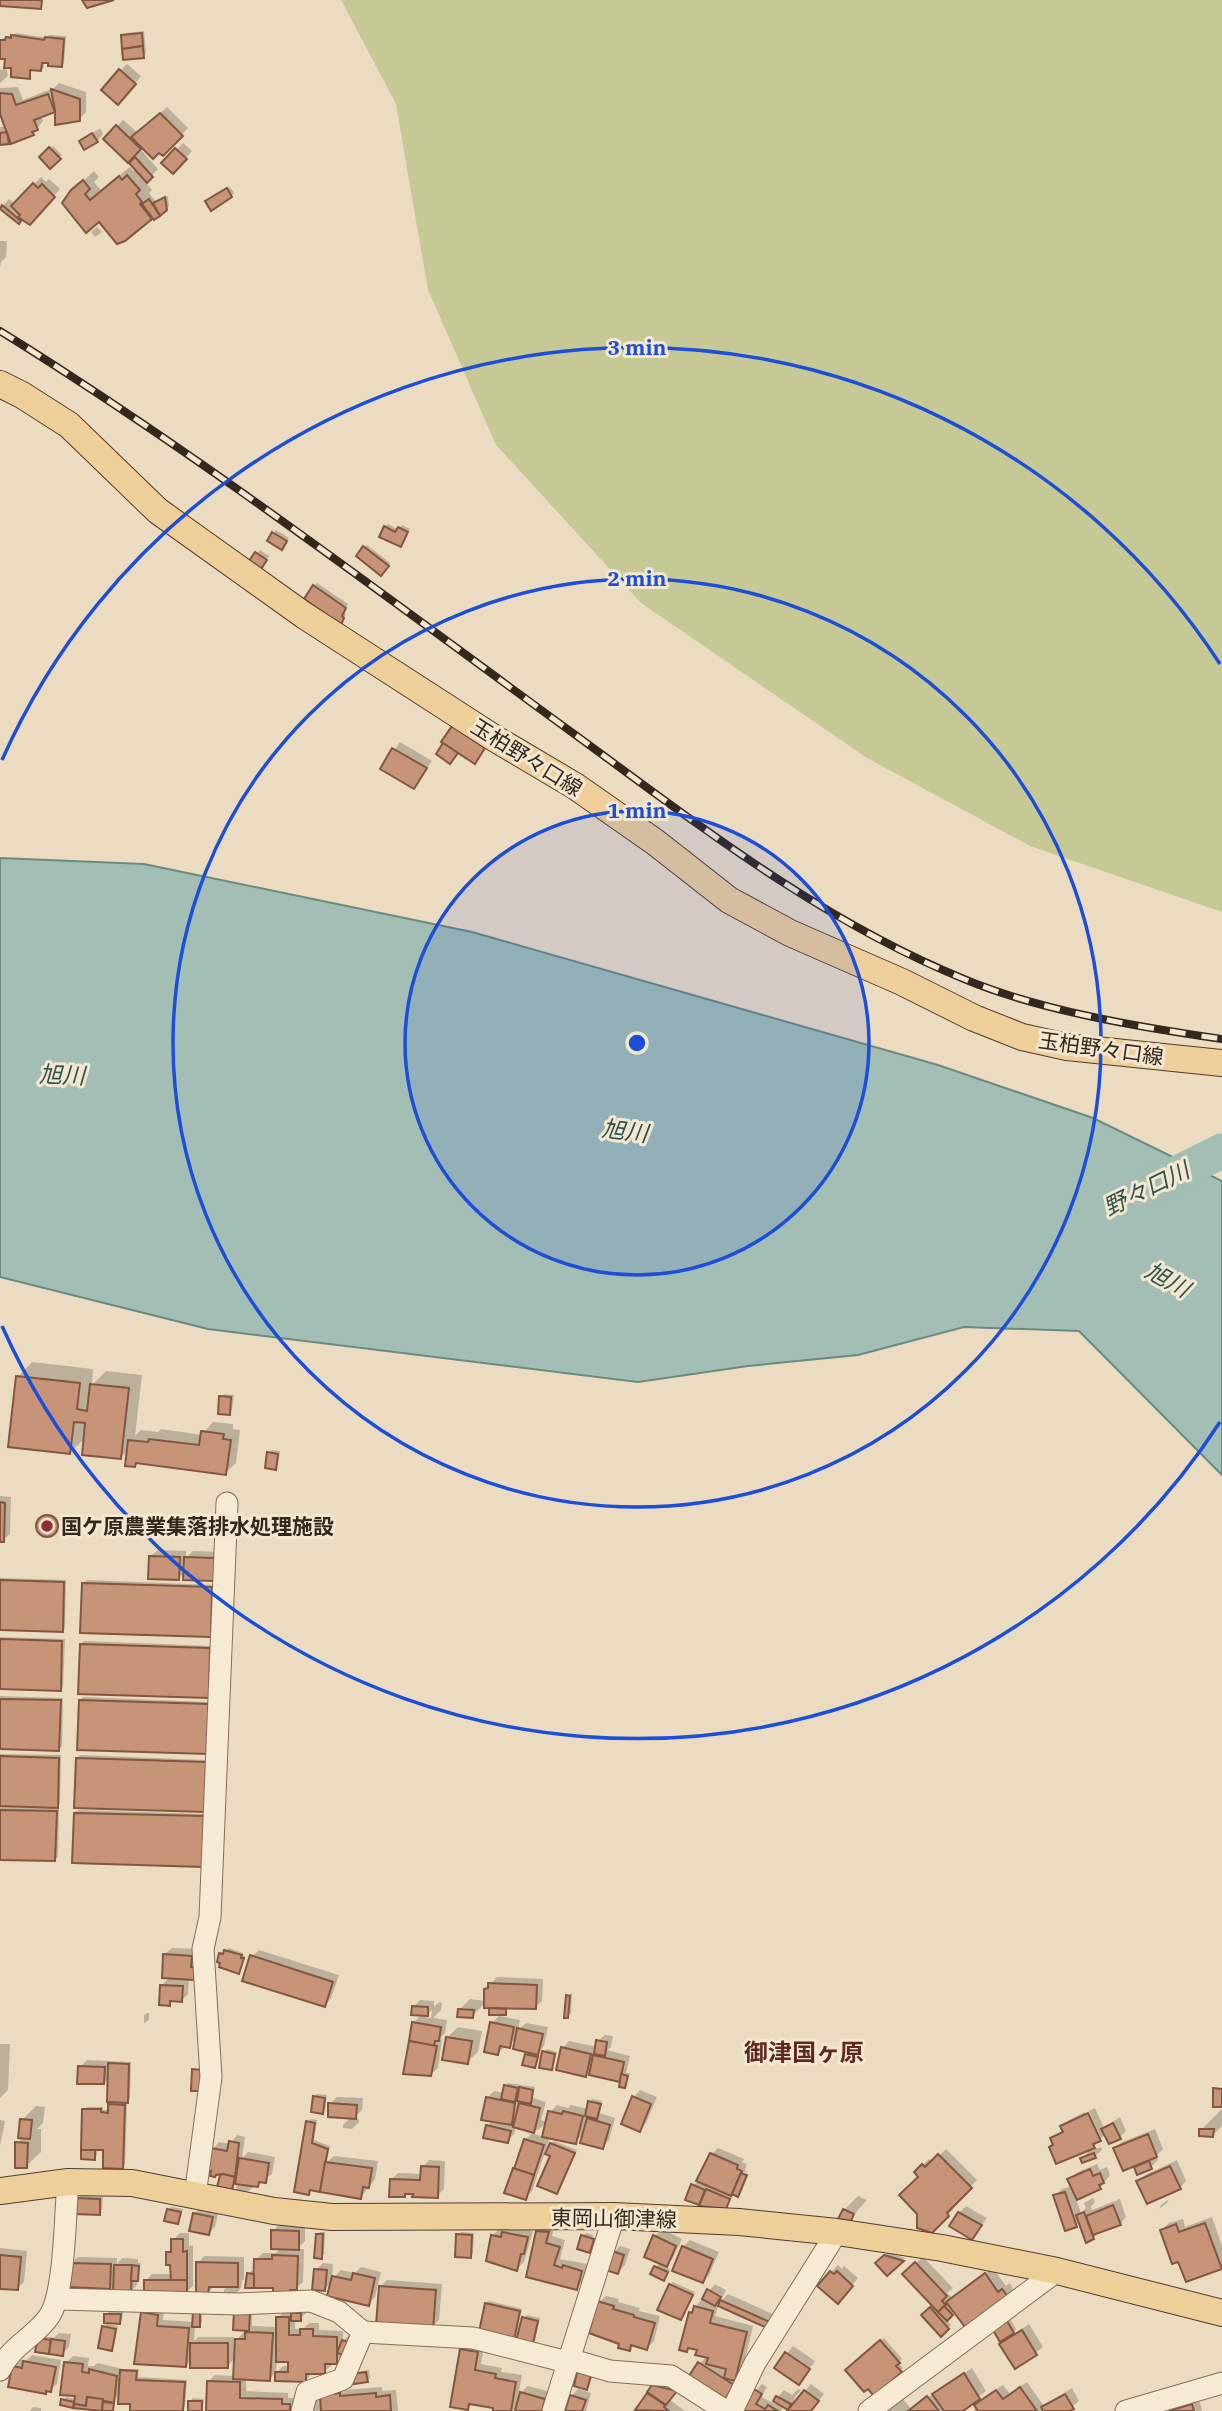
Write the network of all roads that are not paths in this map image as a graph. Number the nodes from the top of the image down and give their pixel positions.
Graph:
1 (0, 384) edge
2 (1222, 1063) edge
3 (228, 1503) dead end
4 (68, 2182) junction
5 (0, 2191) edge
6 (195, 2196) junction
7 (614, 2216) junction
8 (837, 2232) junction
9 (1057, 2271) junction
10 (58, 2299) junction
11 (1222, 2313) edge
12 (363, 2332) junction
13 (568, 2361) junction
14 (0, 2370) edge
15 (1222, 2383) edge
16 (302, 2411) edge
17 (553, 2411) edge
18 (726, 2411) edge
19 (732, 2411) edge
20 (869, 2411) edge
21 (1126, 2411) edge

1 - 2 main road, 玉柏野々口線
3 - 6 street
4 - 5 main road, 東岡山御津線
4 - 6 main road, 東岡山御津線
4 - 10 street
6 - 7 main road, 東岡山御津線
7 - 8 main road, 東岡山御津線
7 - 13 street
8 - 9 main road, 東岡山御津線
8 - 19 street
9 - 11 main road, 東岡山御津線
9 - 20 street
10 - 12 street
10 - 14 street
12 - 13 street
12 - 16 street
13 - 17 street
13 - 18 street
15 - 21 street

